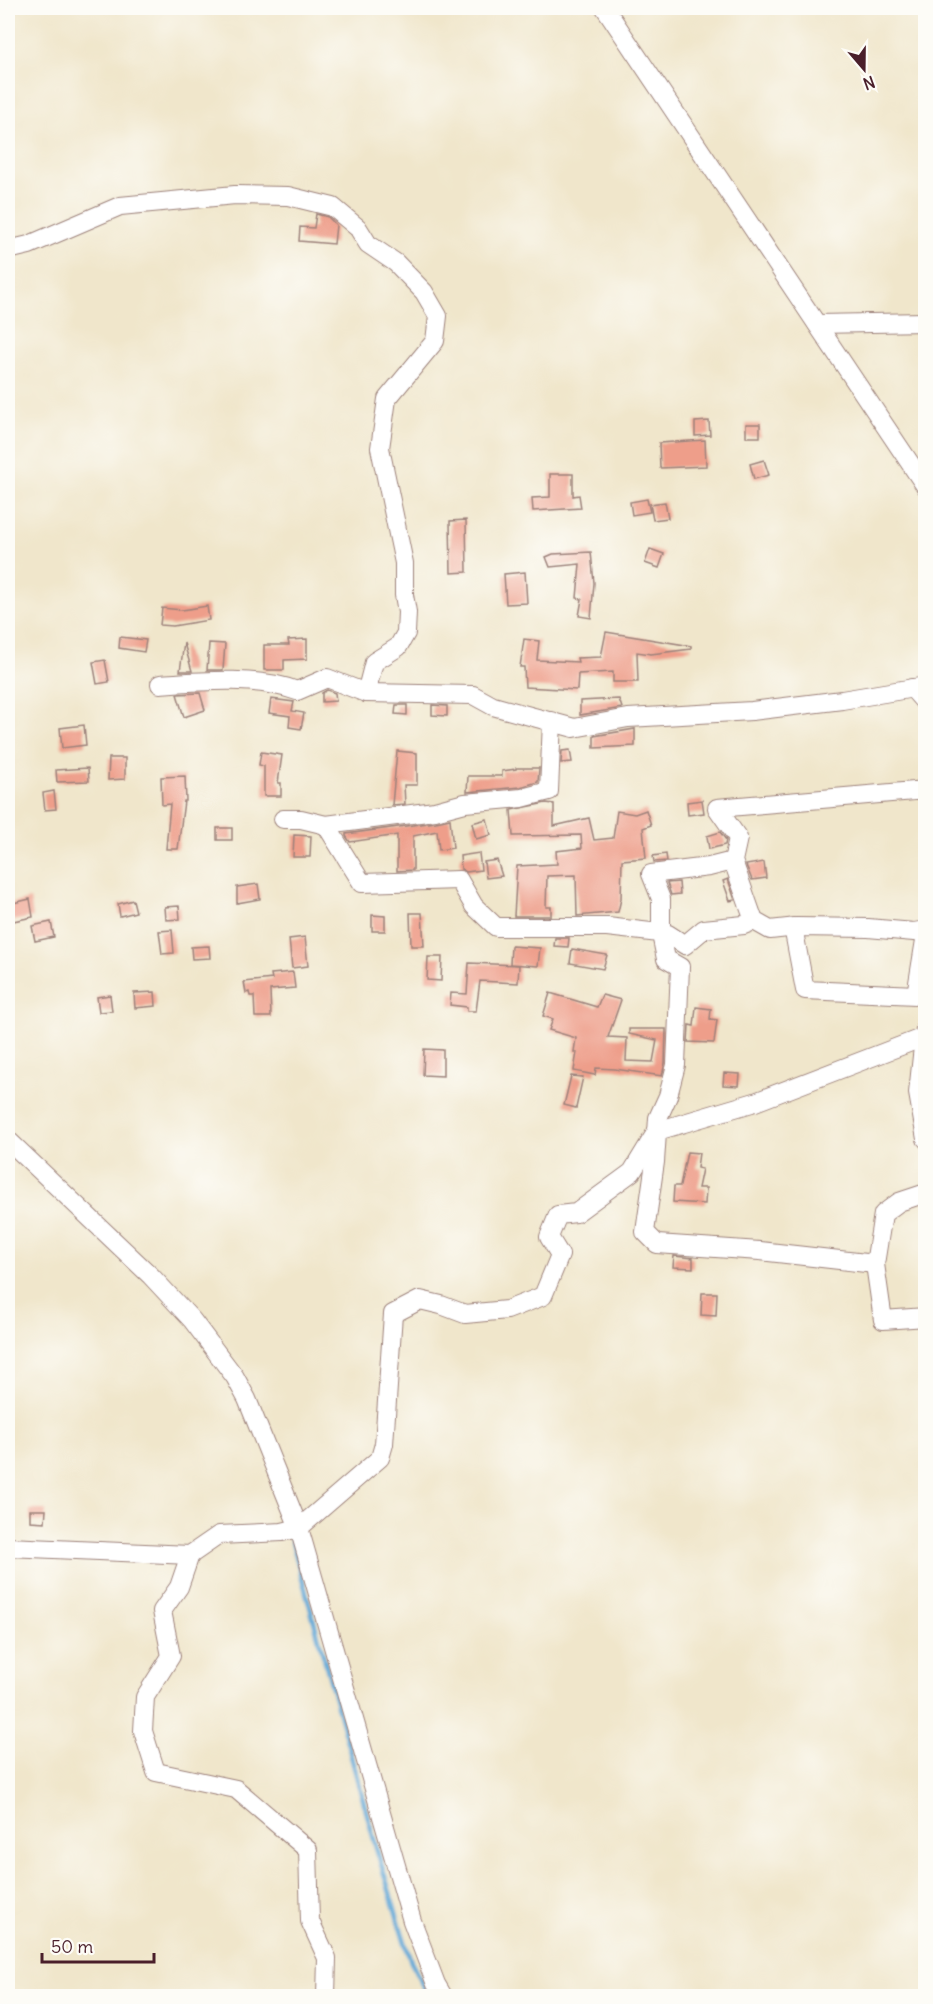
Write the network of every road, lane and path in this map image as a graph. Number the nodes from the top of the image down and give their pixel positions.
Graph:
1 (605, 8) edge
2 (8, 250) edge
3 (926, 322) edge
4 (817, 324) junction
5 (926, 487) edge
6 (160, 684) dead end
7 (919, 687) edge
8 (366, 693) junction
9 (926, 704) edge
10 (552, 721) junction
11 (926, 790) edge
12 (283, 819) dead end
13 (326, 825) junction
14 (733, 861) junction
15 (754, 921) junction
16 (793, 927) junction
17 (926, 932) edge
18 (661, 934) junction
19 (925, 1031) edge
20 (657, 1131) junction
21 (926, 1139) edge
22 (8, 1140) edge
23 (926, 1193) edge
24 (875, 1264) junction
25 (926, 1317) edge
26 (292, 1530) junction
27 (8, 1547) edge
28 (190, 1556) junction
29 (326, 1996) edge
30 (443, 1996) edge

1 - 4 street
2 - 8 street
3 - 4 street
4 - 5 street
6 - 8 street
7 - 9 street
7 - 10 street
8 - 10 street
10 - 13 street
11 - 14 street
12 - 13 street
13 - 18 street
14 - 15 street
14 - 18 street
15 - 16 street
15 - 18 street
16 - 17 street
16 - 17 street
18 - 20 street
19 - 20 street
19 - 21 street
20 - 24 street
20 - 26 street
22 - 26 street
23 - 24 street
24 - 25 street
26 - 28 street
26 - 30 street
27 - 28 street
28 - 29 street

